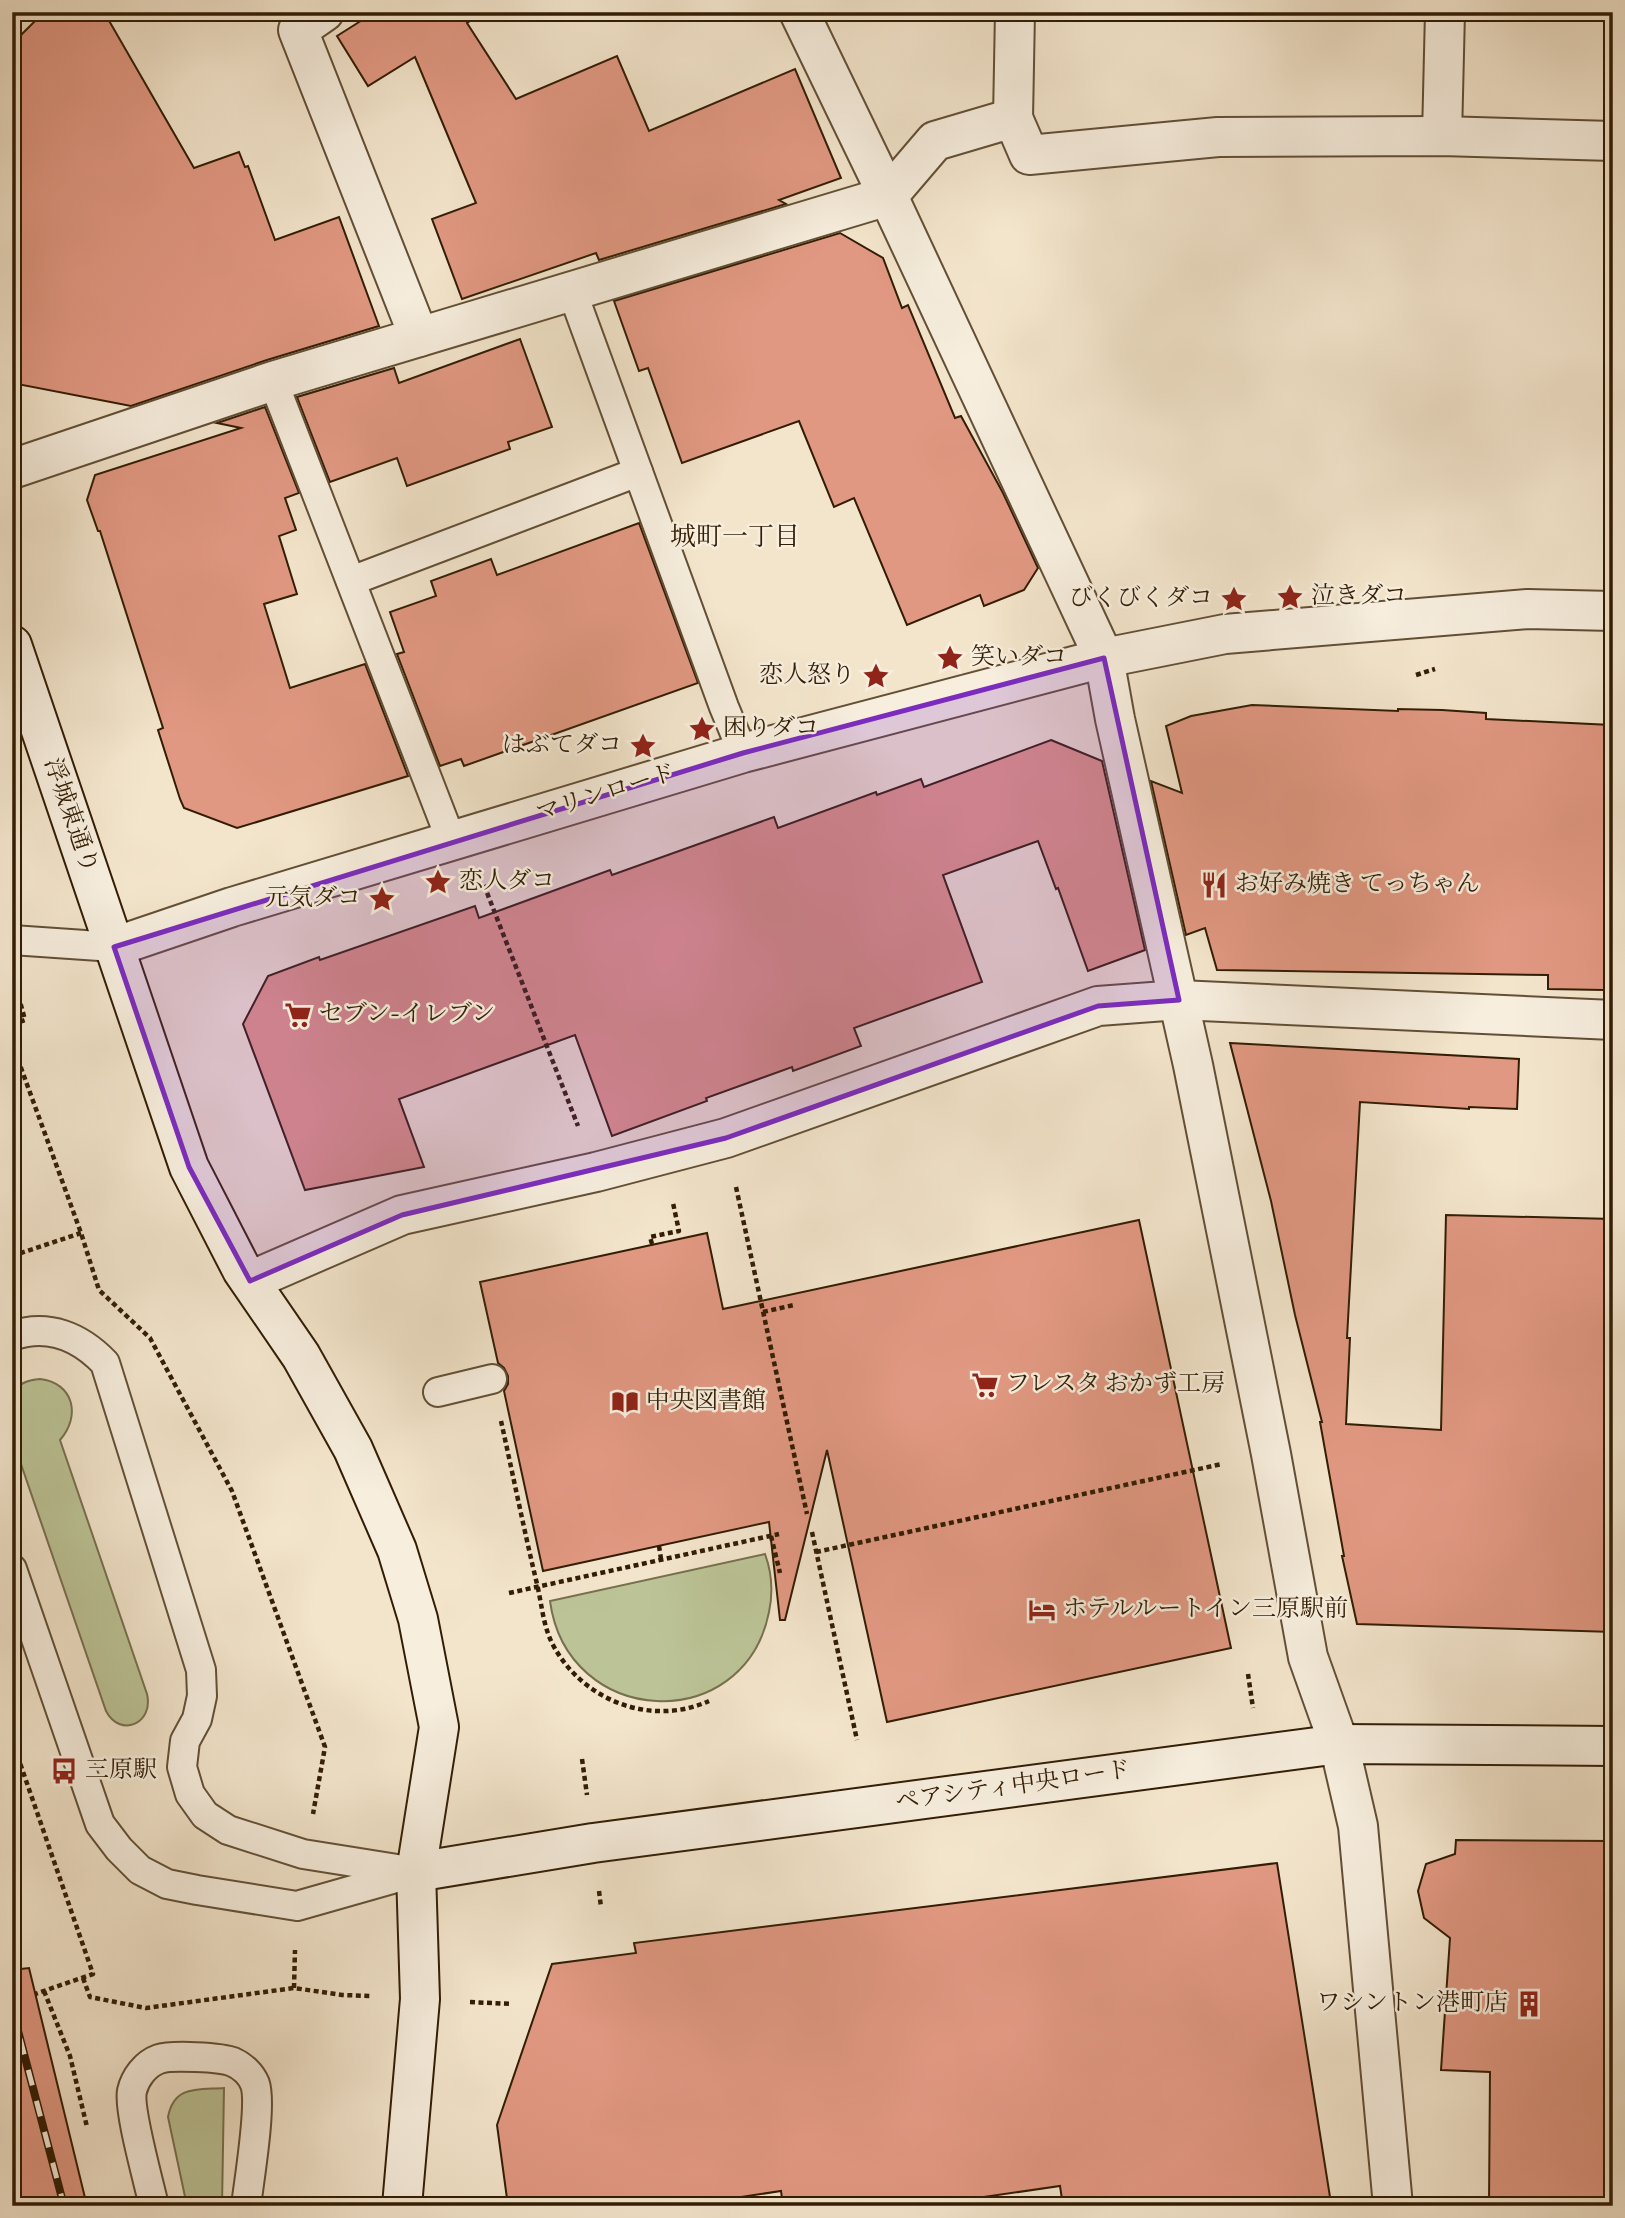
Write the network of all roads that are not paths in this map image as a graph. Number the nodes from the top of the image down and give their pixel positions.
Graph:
1 (324, 12) edge
2 (799, 12) edge
3 (1015, 12) edge
4 (1445, 12) edge
5 (1013, 118) junction
6 (1442, 136) junction
7 (1613, 141) edge
8 (888, 196) junction
9 (572, 291) junction
10 (419, 337) junction
11 (273, 381) junction
12 (12, 469) edge
13 (638, 472) junction
14 (351, 581) junction
15 (1613, 611) edge
16 (12, 645) edge
17 (1104, 658) junction
18 (744, 753) junction
19 (451, 840) junction
20 (12, 940) edge
21 (114, 947) junction
22 (1179, 1000) junction
23 (1613, 1020) edge
24 (250, 1281) junction
25 (12, 1336) edge
26 (492, 1379) road end
27 (438, 1392) dead end
28 (12, 1569) edge
29 (1339, 1744) junction
30 (1613, 1746) edge
31 (416, 1872) junction
32 (154, 2206) edge
33 (246, 2206) edge
34 (402, 2206) edge
35 (1393, 2206) edge

1 - 10 street
2 - 8 street
3 - 5 street
4 - 6 street
5 - 6 street
5 - 8 street
6 - 7 street
8 - 9 street
8 - 17 street
9 - 10 street
9 - 13 lane
10 - 11 street
11 - 12 street
11 - 14 lane
13 - 14 lane
13 - 18 lane
14 - 19 lane
15 - 17 street, マリンロード
16 - 21 street, 浮城東通り
17 - 18 street, マリンロード
17 - 22 street
18 - 19 street, マリンロード
19 - 21 street, マリンロード
20 - 21 lane
21 - 24 street, 浮城東通り
22 - 23 street
22 - 24 street
22 - 29 street
24 - 31 street, 浮城東通り
25 - 31 lane
26 - 27 lane
28 - 31 lane
29 - 30 street, ペアシティ中央ロード
29 - 31 street, ペアシティ中央ロード
29 - 35 street
31 - 34 street, 浮城東通り
32 - 33 lane

